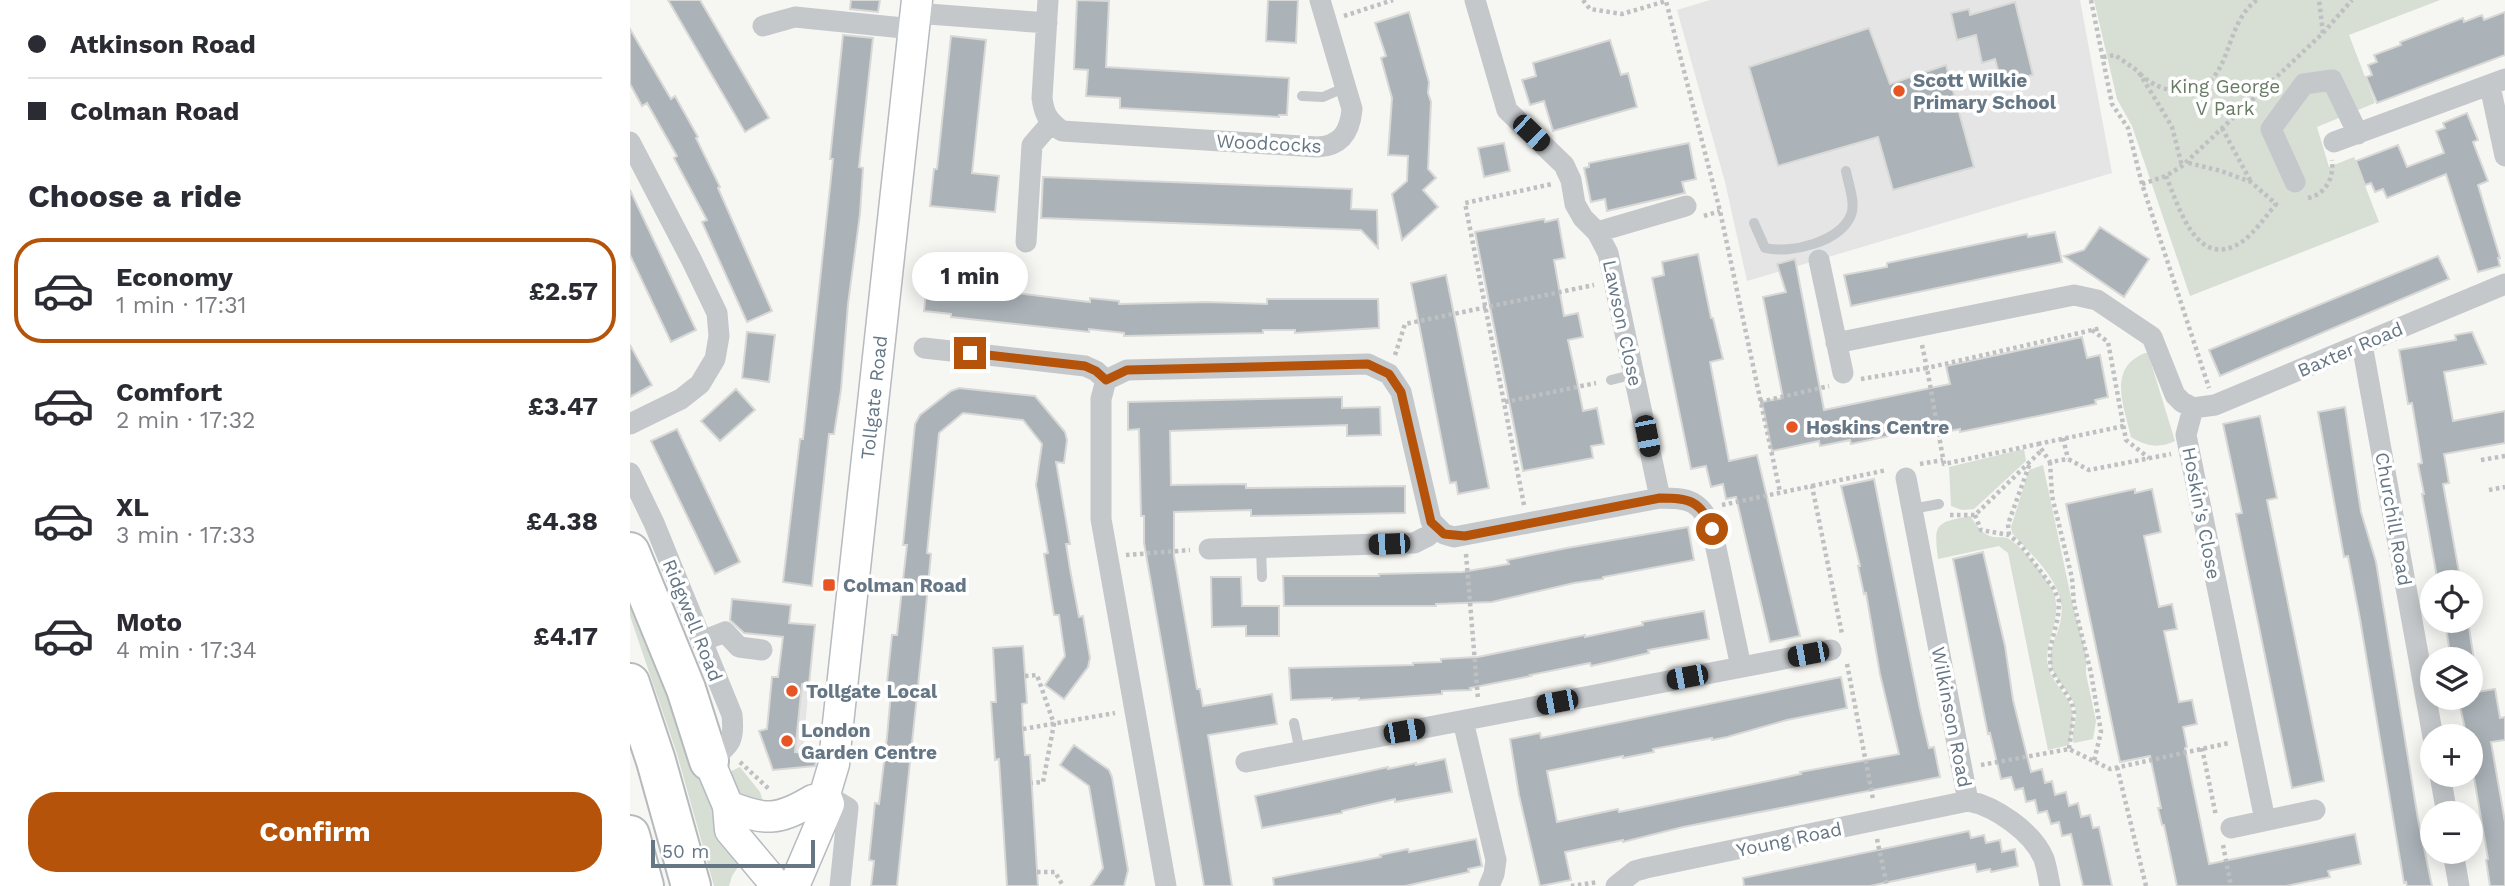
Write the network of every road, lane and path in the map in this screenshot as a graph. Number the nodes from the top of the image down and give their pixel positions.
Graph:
1 (1048, 0) edge
2 (1320, 0) edge
3 (1393, 0) edge
4 (1475, 0) edge
5 (1583, 0) edge
6 (2091, 0) edge
7 (2257, 0) edge
8 (2319, 0) edge
9 (2352, 0) edge
10 (915, 14) edge
11 (1336, 18) dead end
12 (1047, 23) junction
13 (763, 26) dead end
14 (2323, 33) junction
15 (2103, 57) junction
16 (2140, 74) junction
17 (2497, 82) edge
18 (1346, 87) junction
19 (1302, 96) dead end
20 (1051, 123) junction
21 (2221, 128) junction
22 (2358, 134) junction
23 (630, 142) edge
24 (2334, 142) dead end
25 (2505, 156) edge
26 (2183, 164) junction
27 (1846, 172) dead end
28 (2166, 176) junction
29 (1571, 180) junction
30 (2251, 182) junction
31 (2295, 182) dead end
32 (2142, 184) junction
33 (1686, 206) dead end
34 (1754, 223) dead end
35 (1597, 232) junction
36 (1026, 242) dead end
37 (1817, 252) junction
38 (1615, 281) junction
39 (2505, 284) edge
40 (1485, 307) junction
41 (2130, 321) junction
42 (2091, 330) junction
43 (1836, 343) junction
44 (2362, 344) junction
45 (924, 348) dead end
46 (1927, 368) junction
47 (1389, 374) junction
48 (1634, 374) junction
49 (1845, 379) junction
50 (1106, 380) junction
51 (1611, 380) joint
52 (1504, 402) junction
53 (1760, 402) junction
54 (2215, 405) junction
55 (2193, 408) junction
56 (630, 424) edge
57 (2124, 426) junction
58 (2063, 438) junction
59 (2038, 444) junction
60 (2042, 450) junction
61 (2189, 450) junction
62 (2505, 456) edge
63 (2149, 458) junction
64 (2068, 459) junction
65 (1943, 460) junction
66 (2481, 460) dead end
67 (2050, 462) junction
68 (2030, 463) junction
69 (1906, 471) junction
70 (630, 473) edge
71 (1812, 486) dead end
72 (2505, 487) edge
73 (2489, 490) dead end
74 (1660, 498) junction
75 (1938, 504) dead end
76 (1912, 509) junction
77 (1702, 510) junction
78 (1975, 514) junction
79 (1944, 515) dead end
80 (1528, 523) junction
81 (1436, 528) junction
82 (2009, 535) junction
83 (1261, 547) junction
84 (1209, 549) joint
85 (630, 552) edge
86 (1118, 556) dead end
87 (1468, 576) dead end
88 (1262, 577) dead end
89 (702, 641) junction
90 (762, 650) dead end
91 (1831, 650) dead end
92 (1741, 667) junction
93 (1026, 676) dead end
94 (630, 683) edge
95 (1476, 684) dead end
96 (1118, 713) dead end
97 (1463, 721) junction
98 (1294, 723) dead end
99 (1054, 724) junction
100 (2431, 724) edge
101 (1023, 729) dead end
102 (2247, 738) junction
103 (2069, 749) junction
104 (1300, 752) junction
105 (720, 757) junction
106 (2094, 761) junction
107 (1246, 762) dead end
108 (2117, 767) junction
109 (1961, 769) junction
110 (1032, 783) dead end
111 (770, 790) dead end
112 (819, 797) junction
113 (1968, 801) junction
114 (728, 806) junction
115 (2315, 810) dead end
116 (2265, 820) junction
117 (2231, 828) dead end
118 (630, 835) edge
119 (1881, 856) dead end
120 (2455, 864) edge
121 (1037, 872) dead end
122 (644, 886) edge
123 (691, 886) edge
124 (780, 886) edge
125 (840, 886) edge
126 (1063, 886) edge
127 (1166, 886) edge
128 (1489, 886) edge
129 (1616, 886) edge
130 (1888, 886) edge
131 (2050, 886) edge
132 (2146, 886) edge
133 (2459, 886) edge

1 - 12 street
2 - 18 street, Woodcocks
3 - 11 path
4 - 29 street, Lawson Close
5 - 53 path
6 - 15 path
7 - 16 path
8 - 14 path
9 - 14 path
10 - 12 street
10 - 13 street
10 - 112 street, Tollgate Road
12 - 20 street
14 - 21 path
15 - 16 path
15 - 32 path
16 - 26 path
17 - 22 street
17 - 25 street
18 - 19 lane
18 - 20 street, Woodcocks
20 - 36 street
21 - 26 path
21 - 30 path
22 - 24 street
22 - 31 street
23 - 56 street
26 - 28 path
26 - 30 path
27 - 37 lane
28 - 30 path
28 - 32 path
29 - 35 street, Lawson Close
29 - 40 path
32 - 54 path
33 - 35 street
34 - 37 lane
35 - 38 street, Lawson Close
37 - 43 street
38 - 40 path
38 - 48 street, Lawson Close
39 - 44 street, Baxter Road
40 - 47 path
40 - 52 path
41 - 42 path
41 - 43 street
41 - 55 street
42 - 46 path
42 - 57 path
43 - 49 street
44 - 54 street, Baxter Road
44 - 100 street, Churchill Road
45 - 50 street
46 - 49 path
46 - 65 path
47 - 50 street
47 - 81 street
48 - 51 lane
48 - 74 street, Lawson Close
49 - 53 path
50 - 127 street
51 - 52 path
52 - 80 path
53 - 77 path
54 - 55 street, Baxter Road
55 - 61 street, Hoskin's Close
57 - 58 path
57 - 63 path
58 - 59 path
58 - 64 path
59 - 60 path
59 - 65 path
60 - 67 path
60 - 68 path
61 - 63 path
61 - 102 street, Hoskin's Close
62 - 66 path
63 - 64 path
64 - 67 path
65 - 69 path
67 - 106 path
68 - 78 path
68 - 82 path
69 - 71 path
69 - 76 street, Wilkinson Road
70 - 89 street, Ridgwell Road
72 - 73 path
74 - 77 street
74 - 80 street
75 - 76 lane
76 - 109 street, Wilkinson Road
77 - 92 street
78 - 79 path
78 - 82 path
80 - 81 street
81 - 83 street
82 - 103 path
83 - 84 street
83 - 88 lane
84 - 86 path
85 - 105 highway
87 - 95 path
89 - 90 street
89 - 105 street, Ridgwell Road
91 - 92 street
92 - 97 street
93 - 99 path
94 - 123 highway
96 - 99 path
97 - 104 street
97 - 128 street
98 - 104 lane
99 - 101 path
99 - 110 path
102 - 108 path
102 - 116 street, Hoskin's Close
103 - 106 path
103 - 109 path
104 - 107 street
105 - 111 path
105 - 114 street
106 - 108 path
108 - 132 path
109 - 113 street, Wilkinson Road
112 - 114 street
112 - 124 street, Tollgate Road
112 - 125 street
113 - 129 street, Young Road
113 - 131 street, Wilkinson Road
114 - 124 street
115 - 116 street
116 - 117 street
118 - 122 highway
119 - 130 path
120 - 133 street
121 - 126 path

